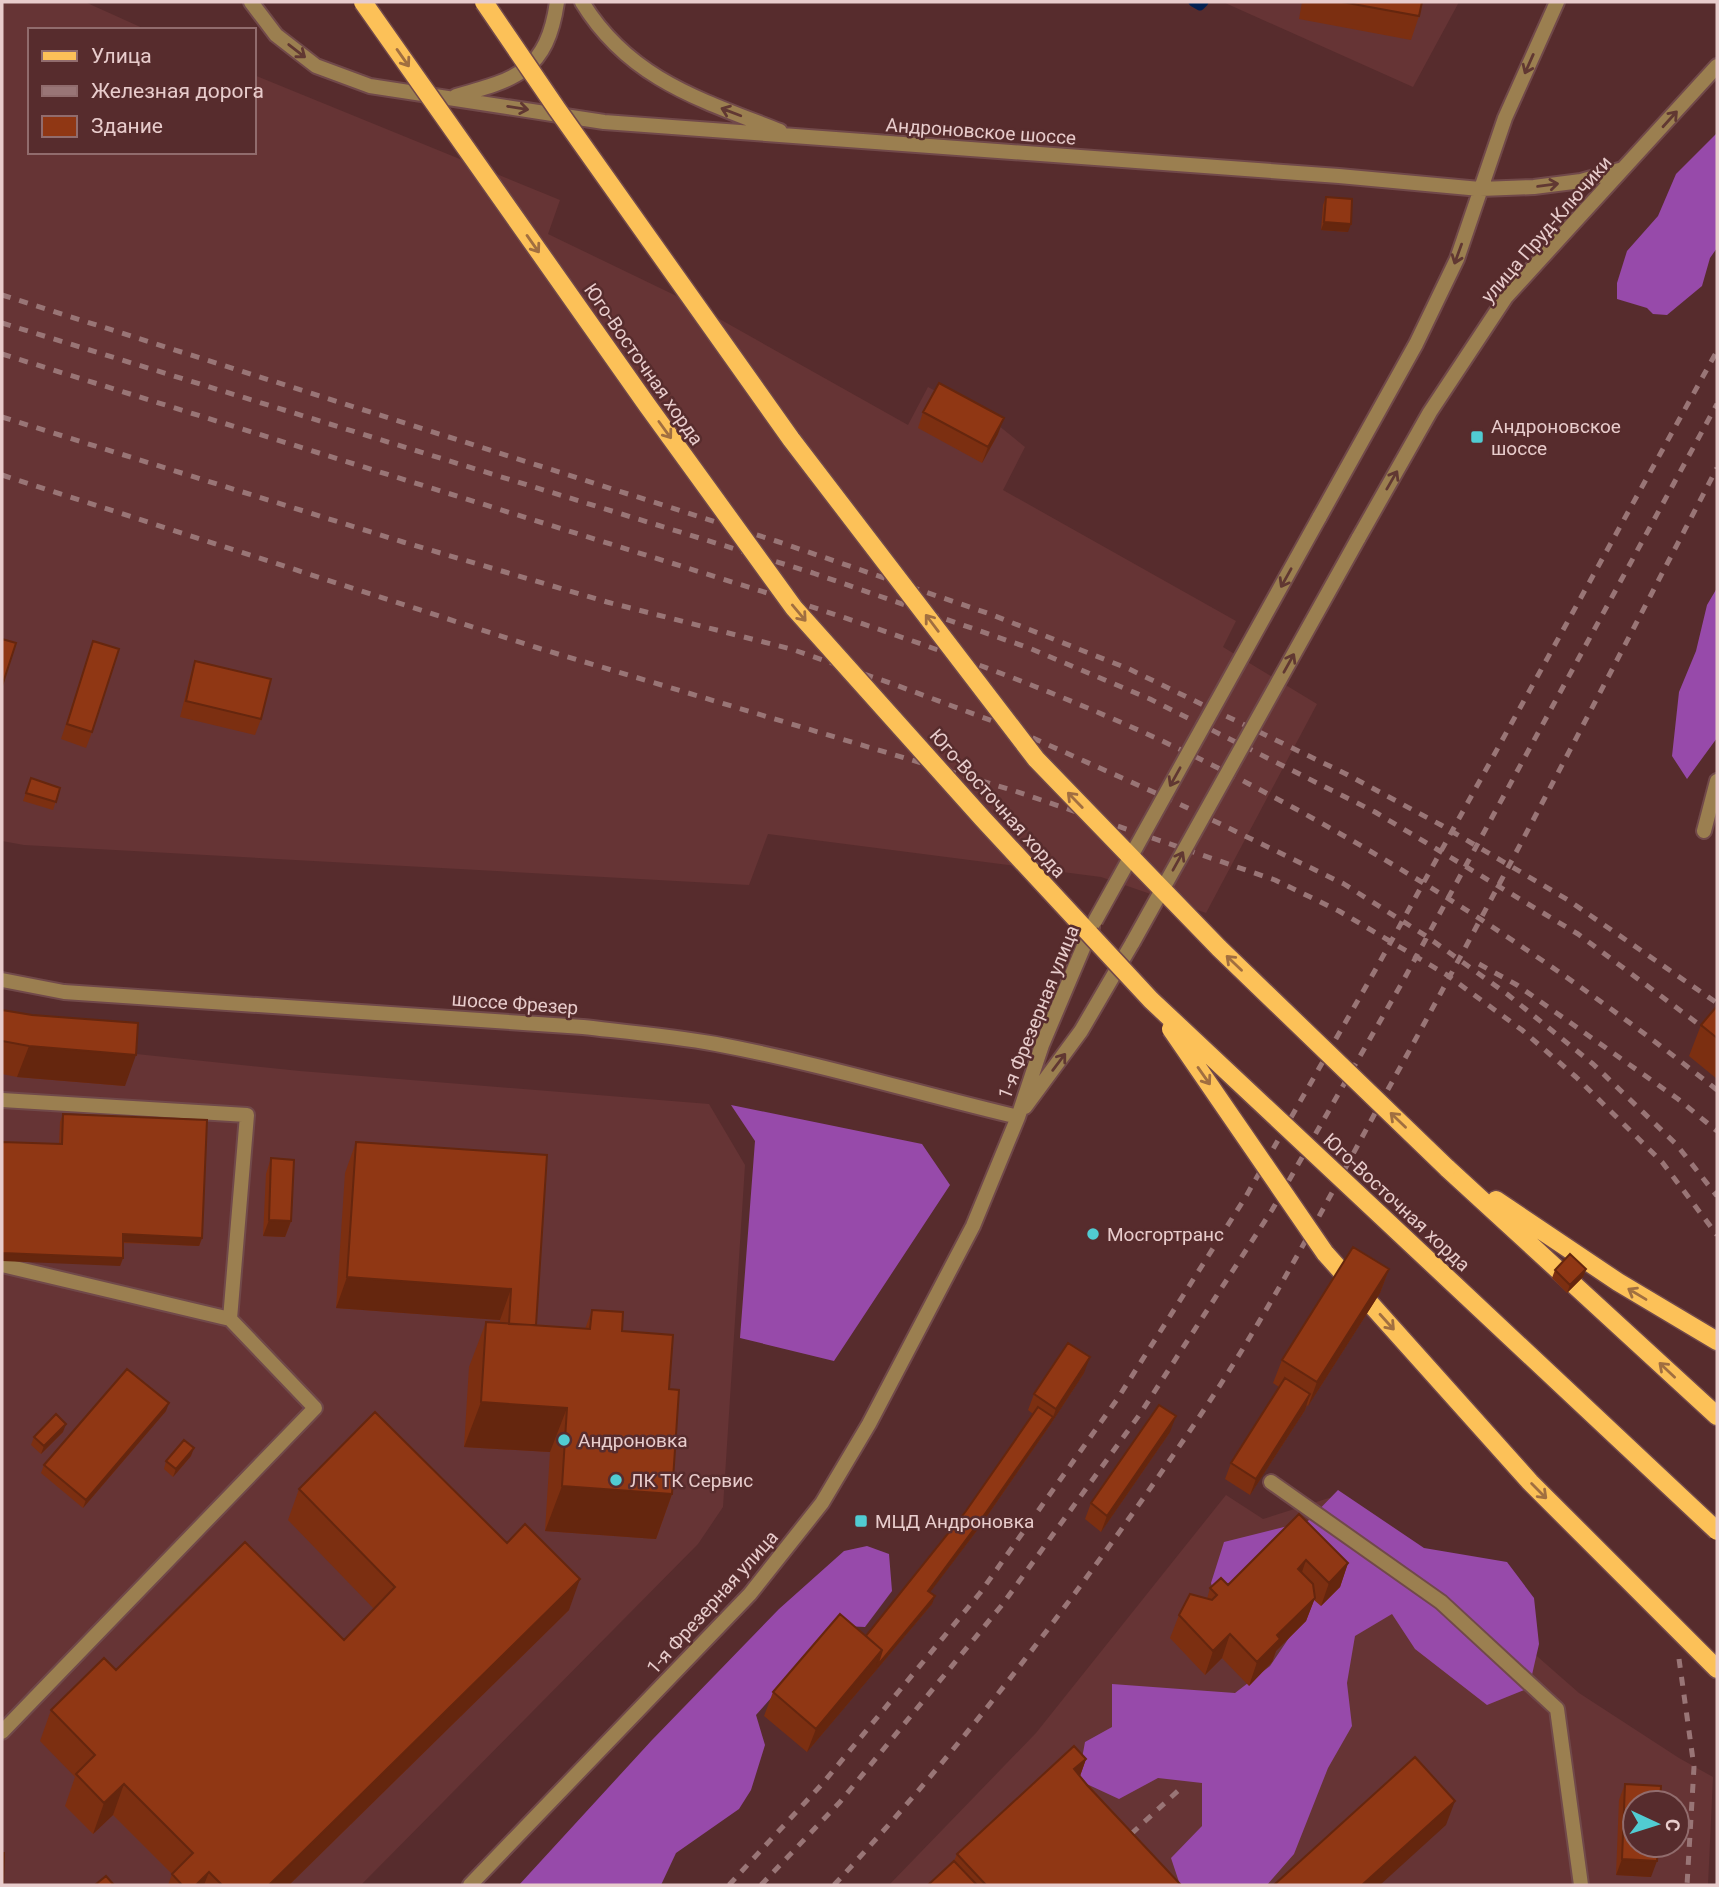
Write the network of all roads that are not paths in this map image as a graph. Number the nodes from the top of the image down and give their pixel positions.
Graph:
1 (251, 2) edge
2 (363, 2) edge
3 (484, 2) edge
4 (557, 2) edge
5 (582, 2) edge
6 (1557, 2) edge
7 (1717, 66) edge
8 (451, 97) junction
9 (794, 137) junction
10 (1623, 169) junction
11 (1480, 189) junction
12 (1717, 781) edge
13 (1704, 831) dead end
14 (1133, 942) joint
15 (2, 980) edge
16 (1151, 1000) junction
17 (2, 1100) edge
18 (1018, 1116) junction
19 (1447, 1168) junction
20 (2, 1265) edge
21 (230, 1319) junction
22 (1717, 1341) edge
23 (1717, 1416) edge
24 (1271, 1482) dead end
25 (1717, 1531) edge
26 (1717, 1669) edge
27 (2, 1732) edge
28 (470, 1885) edge
29 (1581, 1885) edge

1 -> 8 street, Андроновское шоссе
2 -> 16 main road, Юго-Восточная хорда, bridge
19 -> 3 main road, bridge
4 - 8 street
9 -> 5 street
6 -> 11 street
10 -> 7 street, улица Пруд-Ключики
8 -> 9 street, Андроновское шоссе
9 - 11 street, Андроновское шоссе
11 -> 10 street, Андроновское шоссе
14 -> 10 street, улица Пруд-Ключики, bridge
11 -> 18 street, 1-я Фрезерная улица, bridge
12 - 13 street
18 -> 14 street, 1-я Фрезерная улица
15 - 18 street, шоссе Фрезер
16 - 25 main road, Юго-Восточная хорда, bridge
16 -> 26 main road, bridge
17 - 21 street
18 - 28 street, 1-я Фрезерная улица
22 -> 19 main road
23 -> 19 main road
20 - 21 street
21 - 27 street
24 - 29 street

